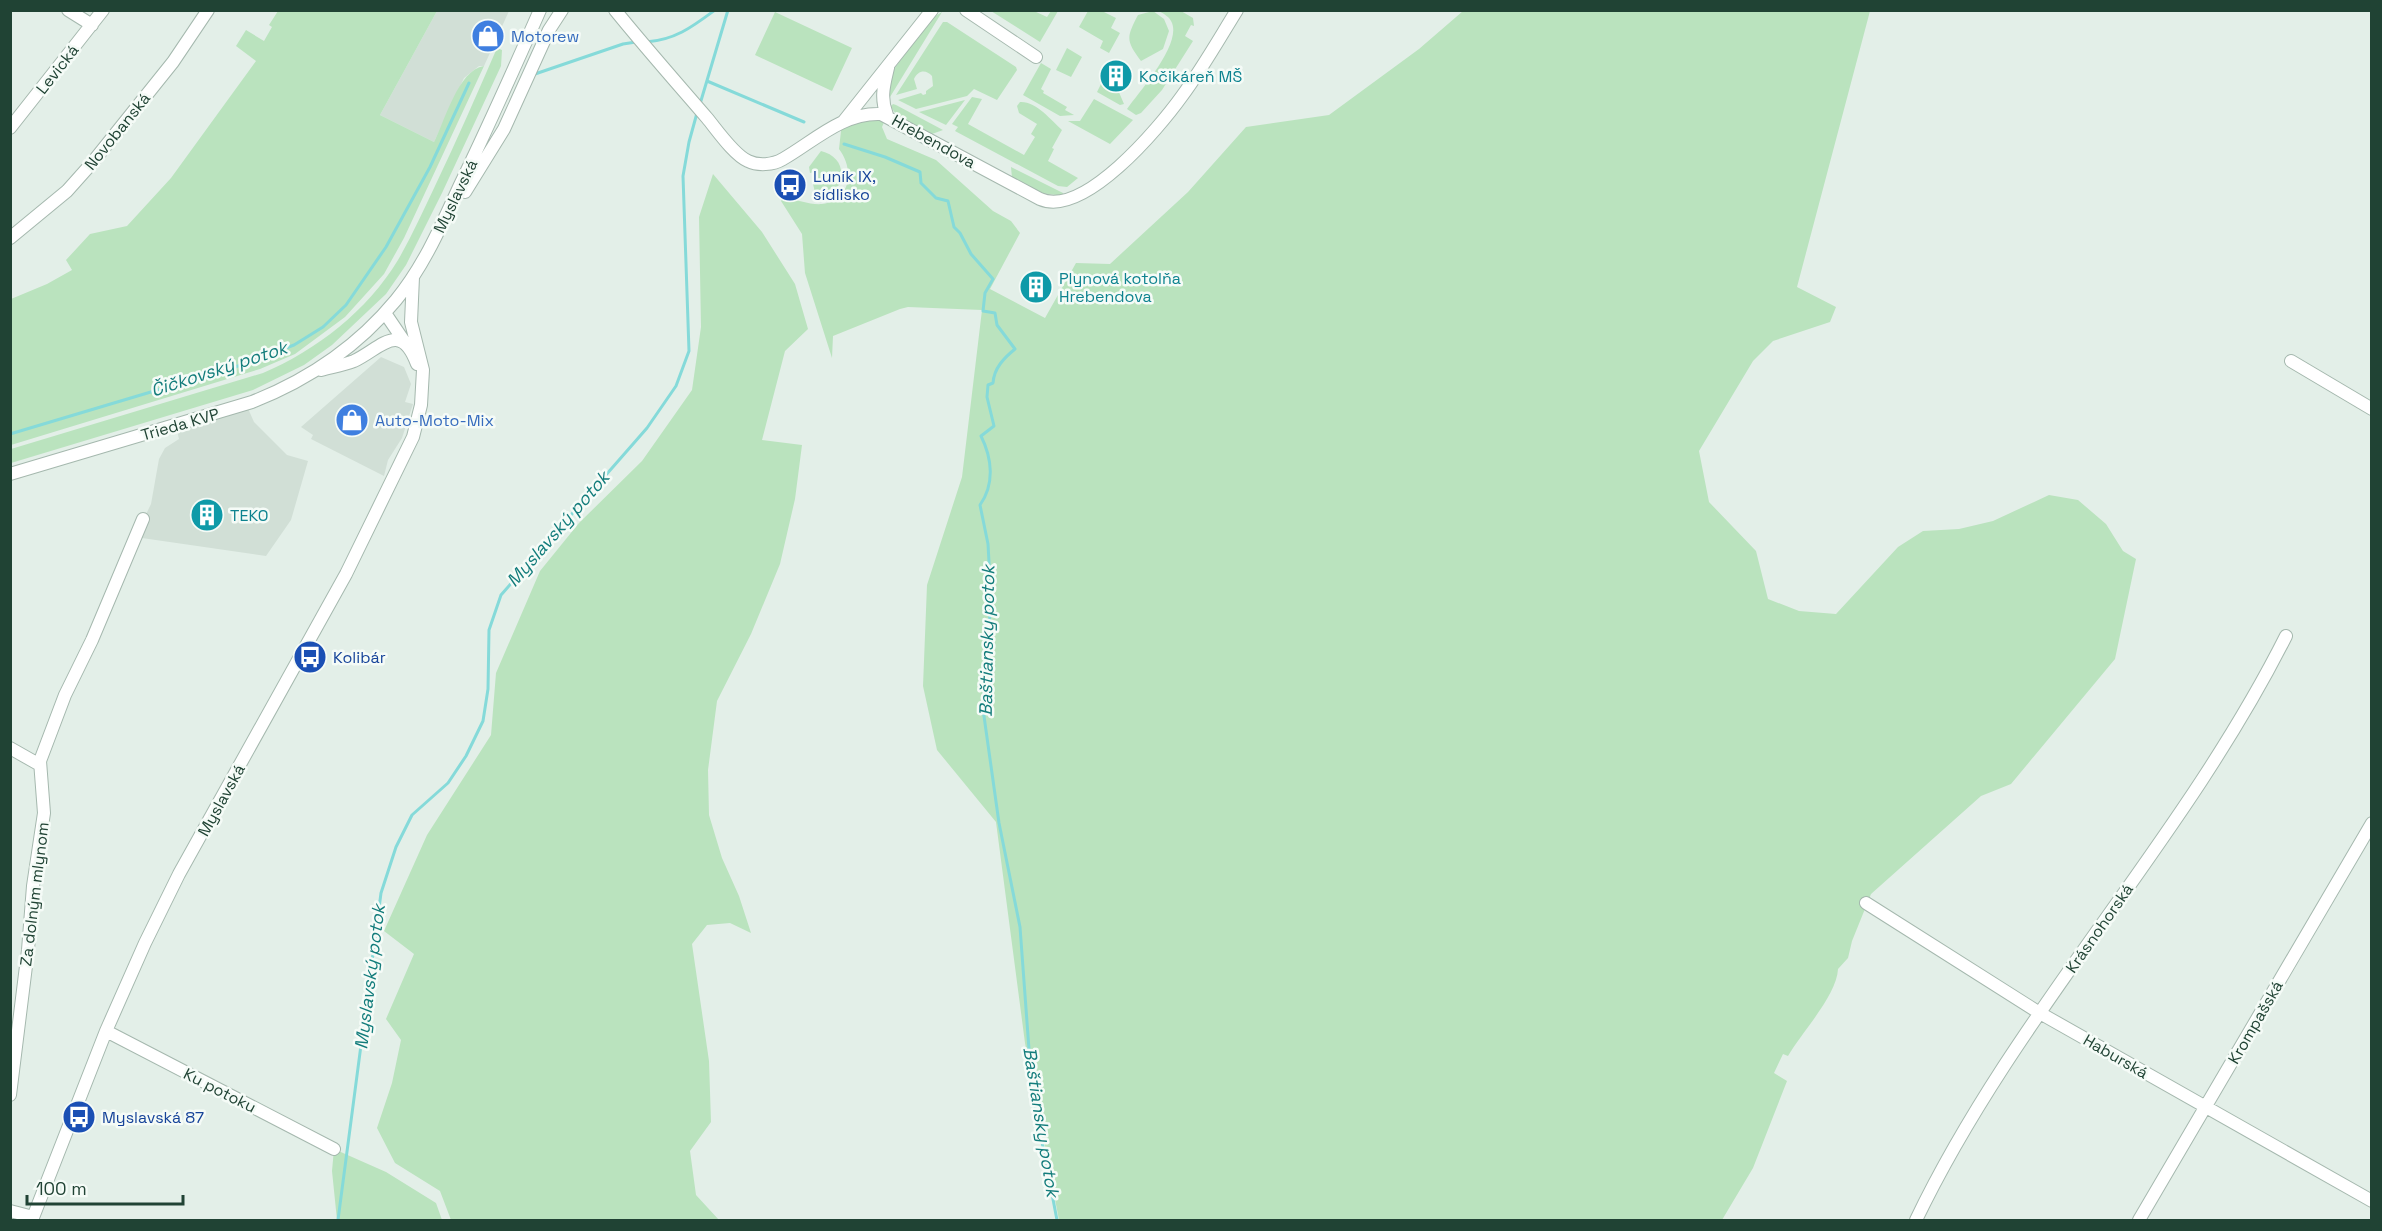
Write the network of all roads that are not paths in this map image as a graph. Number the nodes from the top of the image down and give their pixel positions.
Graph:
1 (68, 10) edge
2 (103, 10) edge
3 (208, 10) edge
4 (540, 10) edge
5 (562, 10) edge
6 (932, 10) edge
7 (966, 10) edge
8 (1237, 10) edge
9 (615, 11) edge
10 (92, 25) junction
11 (1036, 57) dead end
12 (888, 66) junction
13 (887, 115) junction
14 (842, 122) junction
15 (10, 128) edge
16 (10, 238) edge
17 (428, 252) junction
18 (413, 277) junction
19 (385, 313) junction
20 (407, 346) junction
21 (2291, 362) dead end
22 (310, 374) junction
23 (422, 388) junction
24 (2372, 409) edge
25 (10, 474) edge
26 (143, 519) dead end
27 (2286, 636) dead end
28 (10, 748) edge
29 (40, 765) junction
30 (2372, 823) edge
31 (1866, 903) dead end
32 (2038, 1012) junction
33 (106, 1031) junction
34 (10, 1095) edge
35 (2205, 1107) junction
36 (334, 1149) dead end
37 (2372, 1201) edge
38 (10, 1211) edge
39 (33, 1219) edge
40 (1916, 1221) edge
41 (2139, 1221) edge

1 - 10 street
2 - 10 street, Levická
3 - 16 street, Novobanská
4 - 17 street, Myslavská
5 - 17 street
6 - 12 street
7 - 11 street
8 - 13 street, Hrebendova
9 - 14 street, Hrebendova
10 - 15 street, Levická
12 - 13 street
12 - 14 street
13 - 14 street, Hrebendova
17 - 18 street, Myslavská
18 - 19 street, Trieda KVP
18 - 23 street, Myslavská
19 - 20 street, Myslavská
19 - 22 street, Trieda KVP
20 - 22 street
20 - 23 street, Myslavská
21 - 24 street
22 - 25 street, Trieda KVP
23 - 33 street, Myslavská
26 - 29 street, Za dolným mlynom
27 - 32 street, Krásnohorská
28 - 29 street
29 - 34 street, Za dolným mlynom
30 - 35 street, Krompašská
31 - 32 street, Haburská
32 - 35 street, Haburská
32 - 40 street, Krásnohorská
33 - 36 street, Ku potoku
33 - 39 street, Myslavská
35 - 37 street, Haburská
35 - 41 street, Krompašská
38 - 39 street

